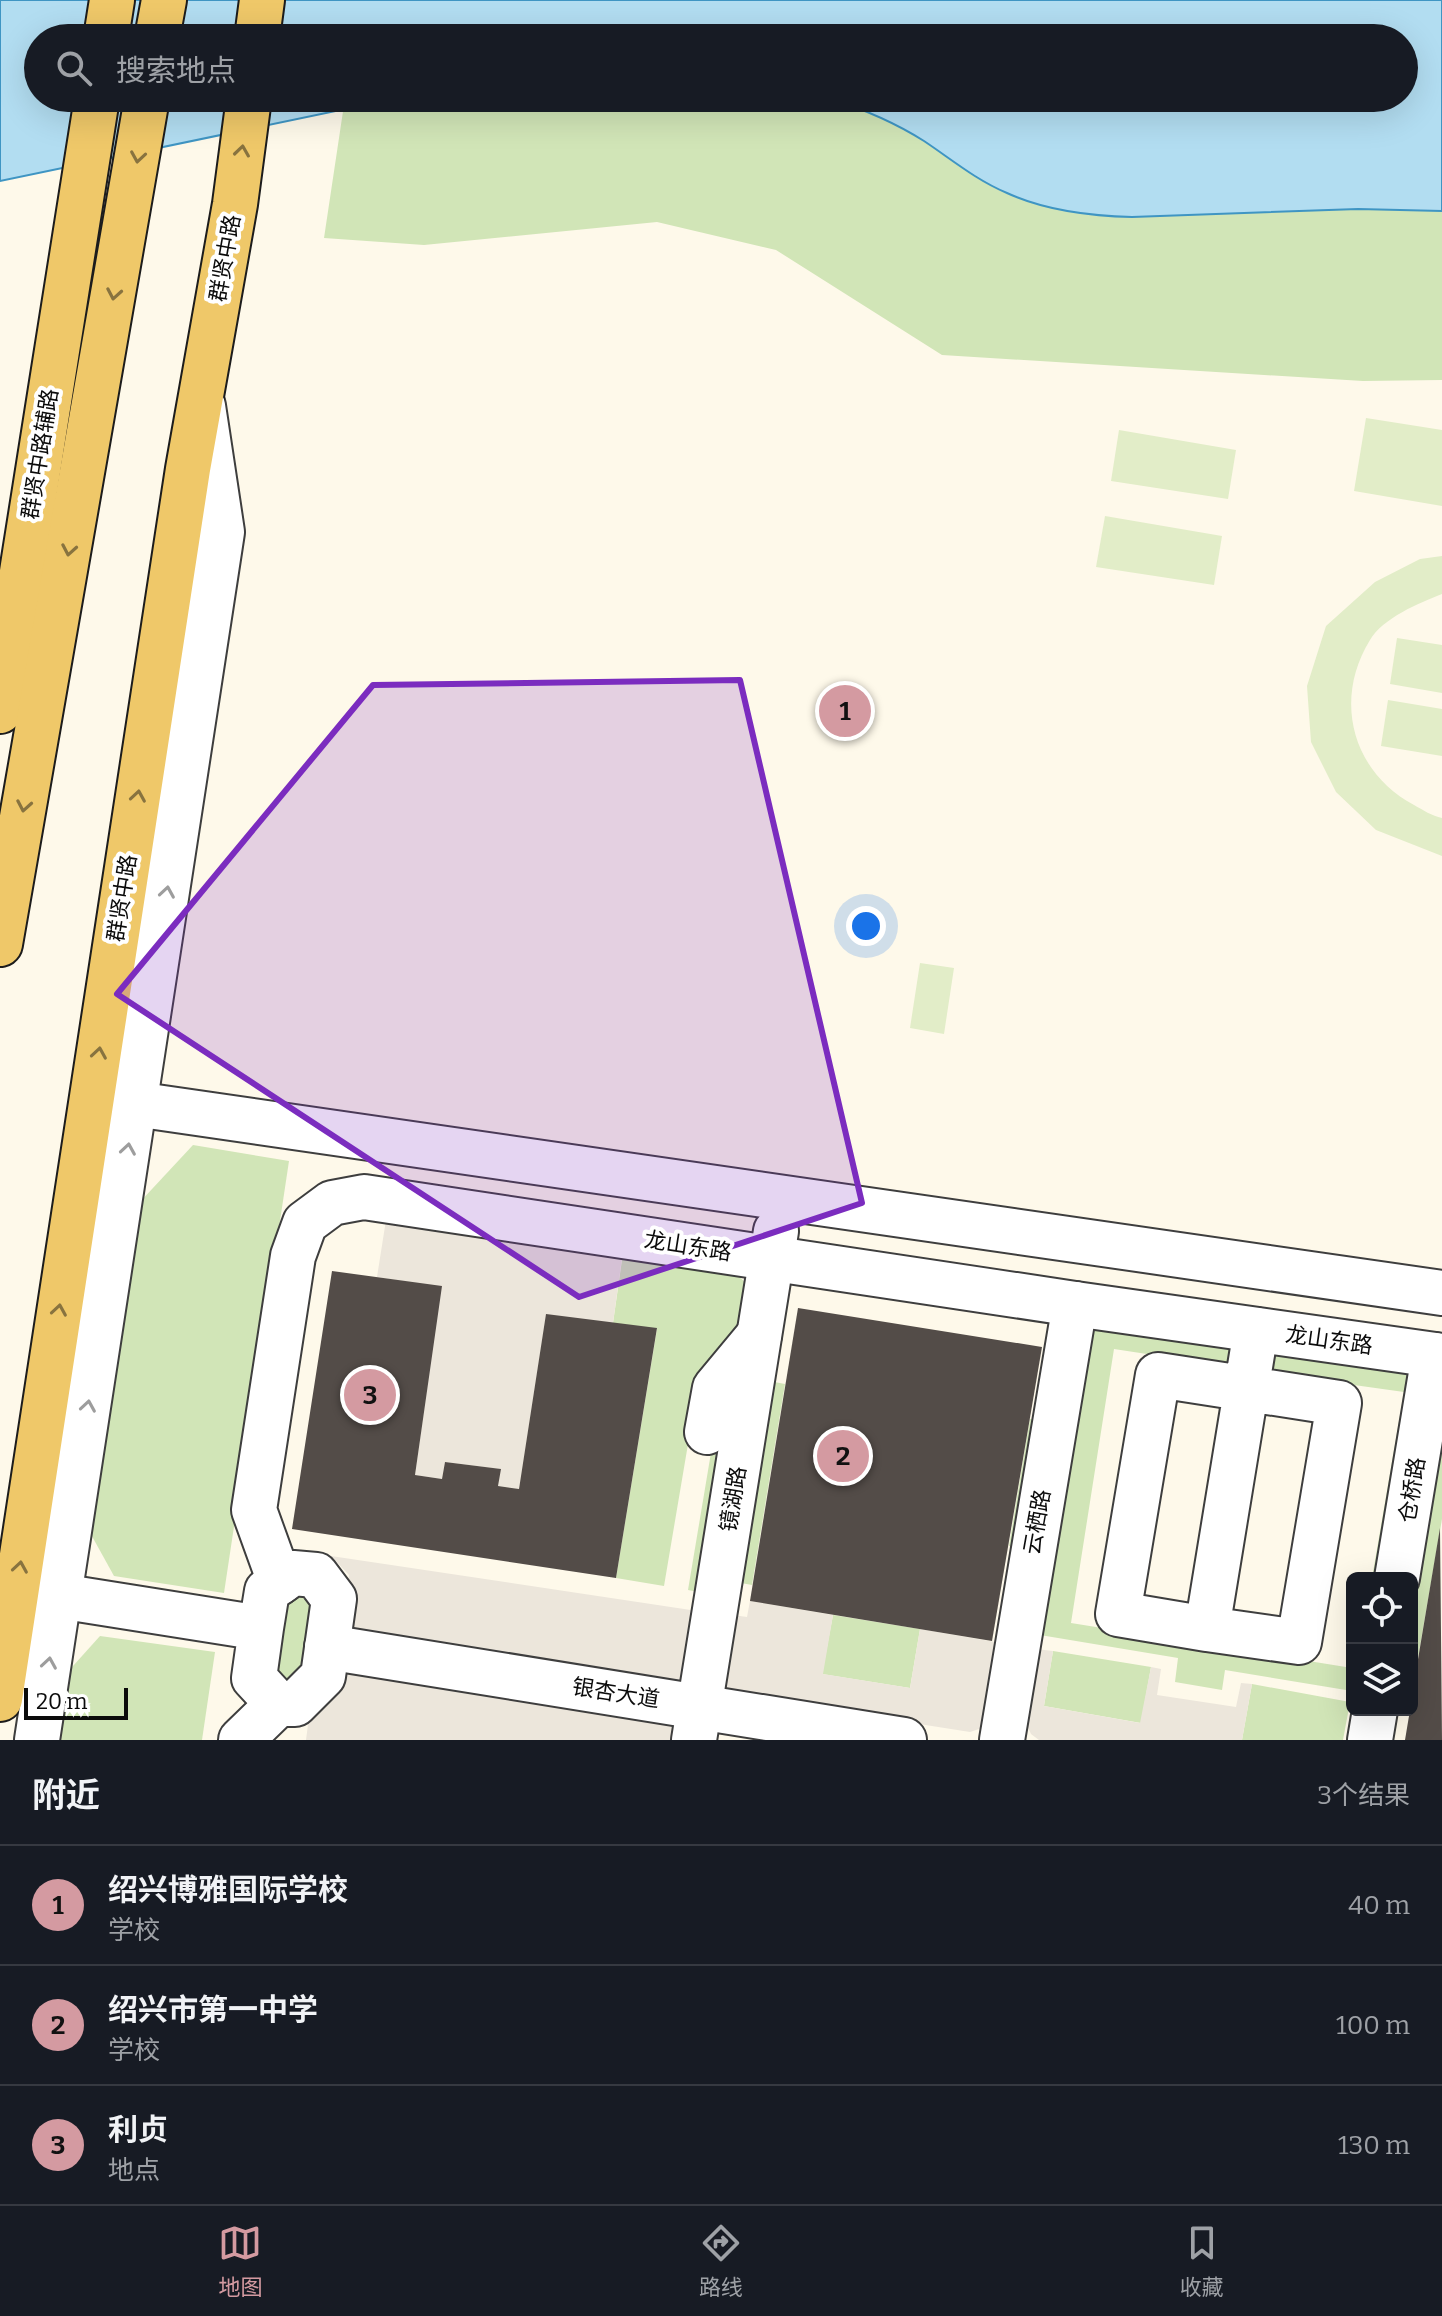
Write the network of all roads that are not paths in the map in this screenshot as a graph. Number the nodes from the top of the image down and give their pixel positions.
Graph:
1 (112, 0) edge
2 (164, 0) edge
3 (262, 0) edge
4 (108, 24) edge
5 (160, 24) edge
6 (259, 24) edge
7 (95, 112) edge
8 (145, 112) edge
9 (247, 112) edge
10 (201, 395) junction
11 (0, 711) edge
12 (0, 944) edge
13 (135, 1104) junction
14 (780, 1197) junction
15 (772, 1258) junction
16 (1442, 1293) edge
17 (1075, 1304) junction
18 (1256, 1330) junction
19 (760, 1333) junction
20 (1438, 1355) edge
21 (1246, 1389) junction
22 (707, 1432) dead end
23 (1398, 1572) edge
24 (280, 1582) junction
25 (59, 1596) junction
26 (261, 1628) junction
27 (1207, 1629) junction
28 (327, 1647) junction
29 (0, 1699) edge
30 (278, 1704) junction
31 (1374, 1716) edge
32 (697, 1723) edge
33 (37, 1740) edge
34 (241, 1740) edge
35 (904, 1740) edge
36 (1002, 1740) edge
37 (1370, 1740) edge

1 - 4 main road
2 - 5 main road
3 - 6 main road
7 - 11 main road, 群贤中路辅路
8 -> 12 main road
10 -> 9 main road, 群贤中路
13 -> 10 street
29 -> 10 main road, 群贤中路
13 - 14 street
25 -> 13 street
14 - 15 street, 镜湖路
14 - 16 street
15 - 17 street, 龙山东路
15 - 19 street, 镜湖路
15 - 24 street, 龙山东路
17 - 18 street, 龙山东路
17 - 36 street, 云栖路
18 - 20 street, 龙山东路
18 - 21 street
19 - 22 street
19 - 32 street, 镜湖路
20 - 23 street, 仓桥路
21 - 27 street
21 - 27 street
21 - 27 street
24 - 26 street
24 - 28 street
25 - 26 street
33 -> 25 street
26 - 30 street
28 - 30 street
28 - 32 street, 银杏大道
30 - 34 street
31 - 37 street
32 - 35 street, 银杏大道

